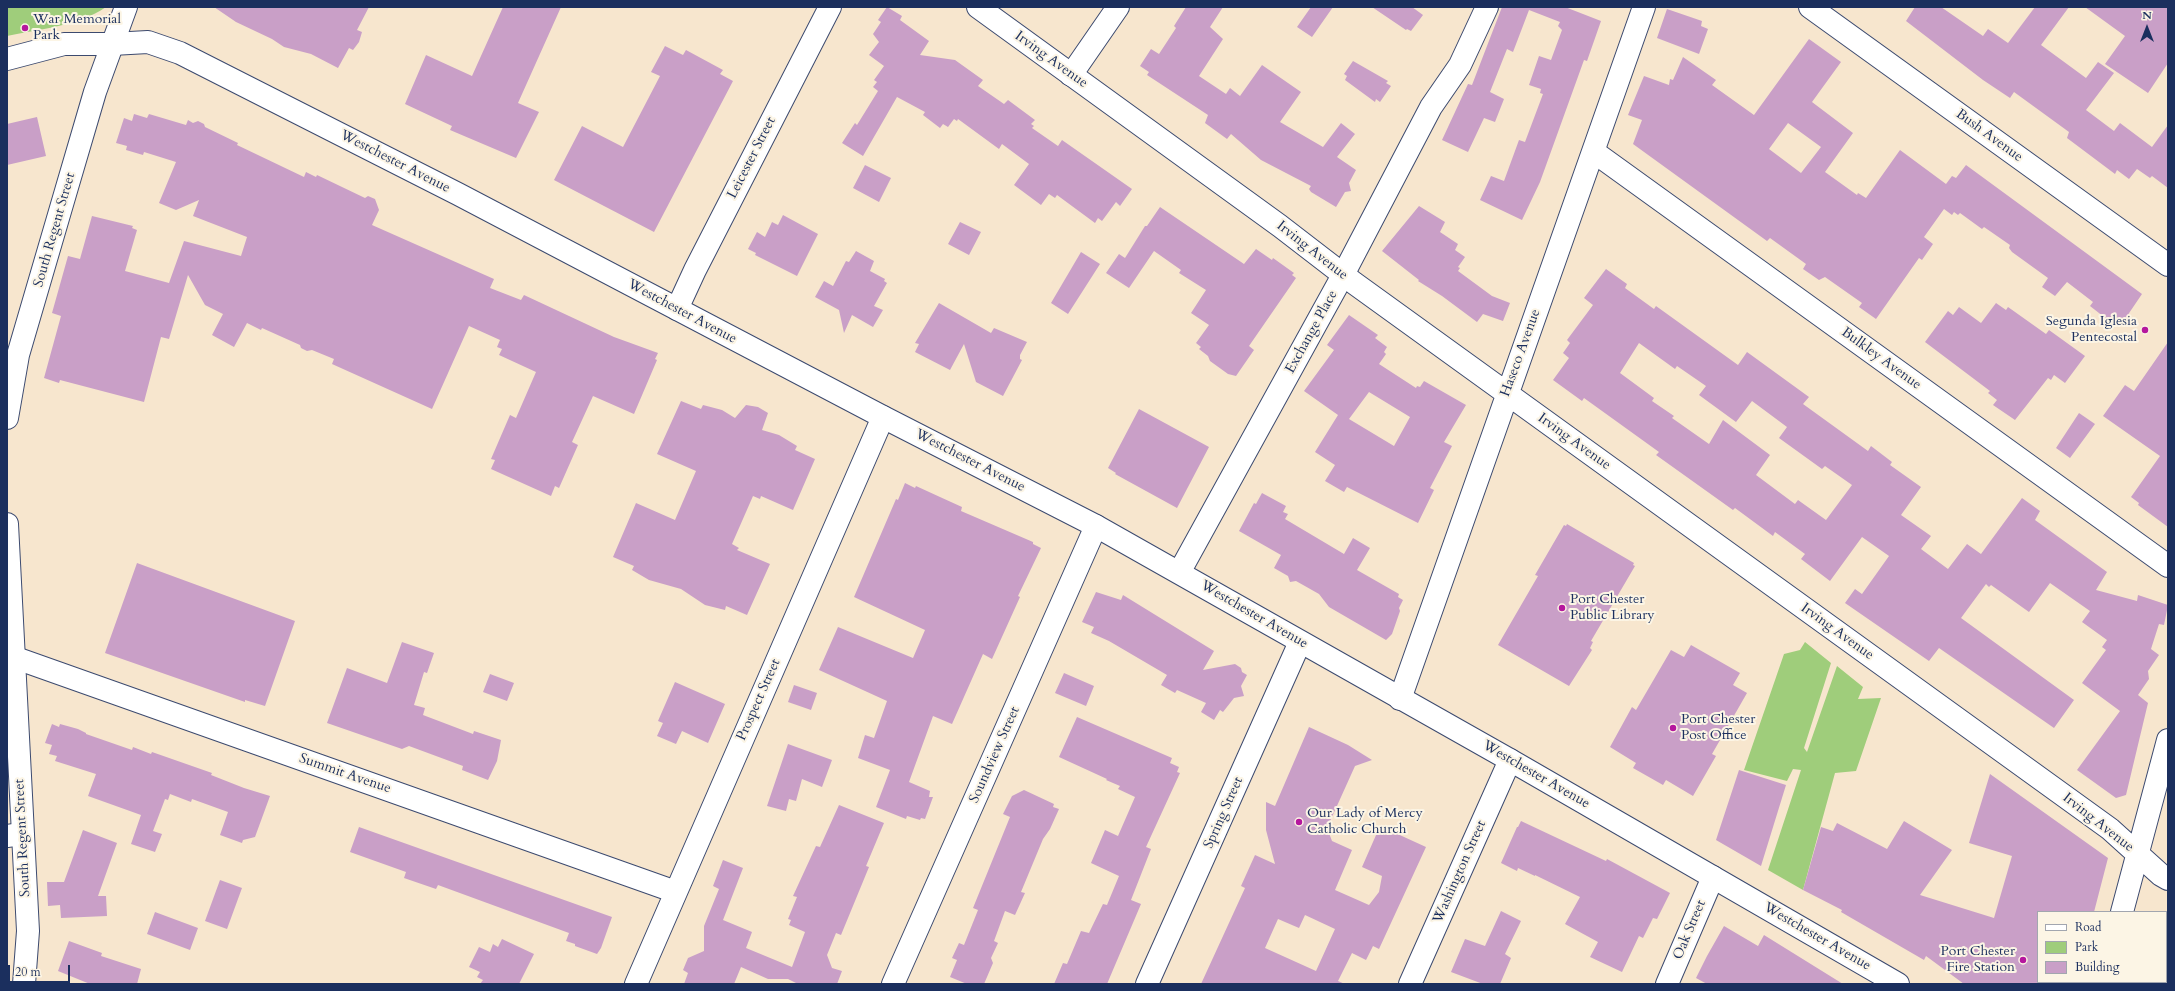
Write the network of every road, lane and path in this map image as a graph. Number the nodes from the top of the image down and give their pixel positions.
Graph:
1 (126, 7) edge
2 (830, 7) edge
3 (978, 7) edge
4 (1118, 7) edge
5 (1487, 7) edge
6 (1644, 7) edge
7 (1810, 7) edge
8 (112, 44) junction
9 (7, 59) edge
10 (1071, 75) junction
11 (1594, 152) junction
12 (2168, 264) edge
13 (1343, 275) junction
14 (677, 309) junction
15 (1506, 394) junction
16 (883, 417) junction
17 (7, 418) edge
18 (1096, 526) junction
19 (7, 530) edge
20 (2168, 566) edge
21 (1180, 571) junction
22 (1300, 642) junction
23 (13, 657) junction
24 (1400, 699) junction
25 (2168, 740) edge
26 (1510, 760) junction
27 (15, 835) edge
28 (2137, 854) junction
29 (1713, 877) junction
30 (2168, 879) edge
31 (676, 892) junction
32 (2122, 911) edge
33 (24, 984) edge
34 (636, 984) edge
35 (893, 984) edge
36 (1147, 984) edge
37 (1410, 984) edge
38 (1667, 984) edge
39 (1898, 984) edge

1 - 8 street, South Regent Street
2 - 14 street, Leicester Street
3 - 10 street, Irving Avenue
4 - 10 street
5 - 13 street, Exchange Place
6 - 11 street, Haseco Avenue
7 - 12 street, Bush Avenue
8 - 9 street, Westchester Avenue
8 - 14 street, Westchester Avenue
8 - 17 street, South Regent Street
10 - 13 street, Irving Avenue
11 - 15 street, Haseco Avenue
11 - 20 street, Bulkley Avenue
13 - 15 street, Irving Avenue
13 - 21 street, Exchange Place
14 - 16 street, Westchester Avenue
15 - 24 street, Haseco Avenue
15 - 28 street, Irving Avenue
16 - 18 street, Westchester Avenue
16 - 31 street, Prospect Street
18 - 21 street, Westchester Avenue
18 - 35 street, Soundview Street
19 - 23 street, South Regent Street
21 - 22 street, Westchester Avenue
22 - 24 street, Westchester Avenue
22 - 36 street, Spring Street
23 - 27 street, South Regent Street
23 - 31 street, Summit Avenue
24 - 26 street, Westchester Avenue
25 - 28 street
26 - 29 street, Westchester Avenue
26 - 37 street, Washington Street
27 - 33 street, South Regent Street
28 - 30 street, Irving Avenue
28 - 32 street
29 - 38 street, Oak Street
29 - 39 street, Westchester Avenue
31 - 34 street, Prospect Street

